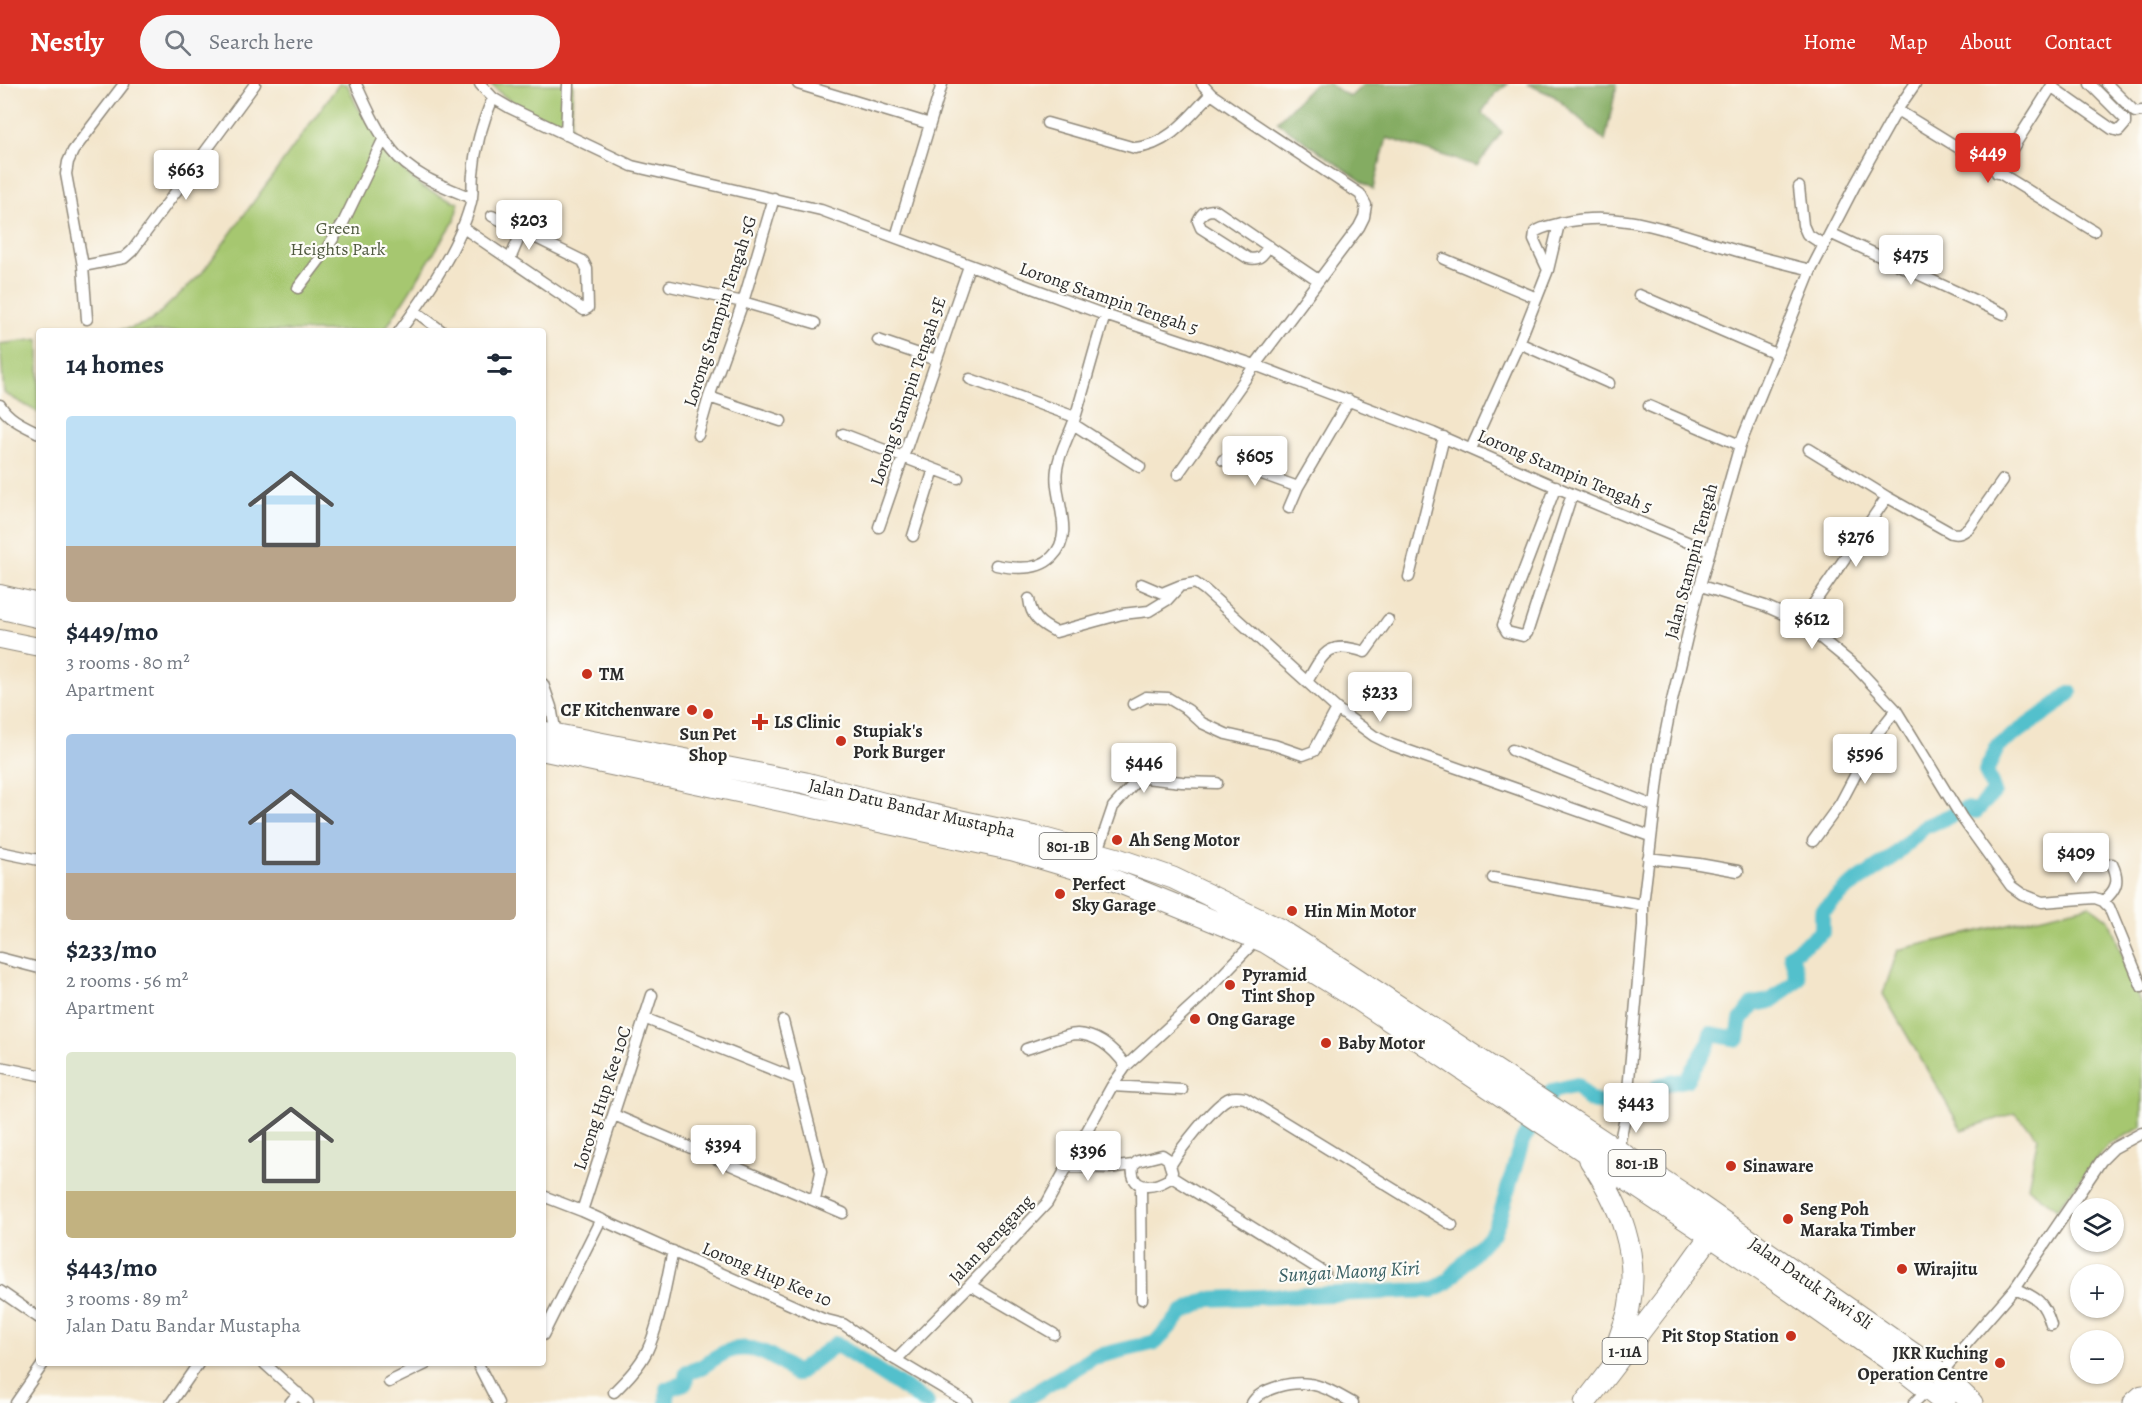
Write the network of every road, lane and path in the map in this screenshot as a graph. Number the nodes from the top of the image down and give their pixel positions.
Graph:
1 (124, 84) edge
2 (255, 84) edge
3 (356, 84) edge
4 (480, 84) edge
5 (568, 84) edge
6 (798, 84) edge
7 (942, 84) edge
8 (1202, 84) edge
9 (1915, 84) edge
10 (2090, 84) edge
11 (2052, 85) edge
12 (2108, 85) edge
13 (1211, 94) junction
14 (493, 98) junction
15 (1898, 110) junction
16 (2142, 111) edge
17 (1047, 123) dead end
18 (930, 124) junction
19 (566, 135) junction
20 (384, 138) junction
21 (1997, 172) junction
22 (1799, 187) dead end
23 (472, 198) junction
24 (774, 198) junction
25 (492, 216) dead end
26 (1559, 224) junction
27 (462, 227) junction
28 (522, 231) junction
29 (2094, 231) dead end
30 (1830, 233) junction
31 (896, 237) junction
32 (1824, 245) junction
33 (1269, 246) junction
34 (510, 259) junction
35 (1444, 259) dead end
36 (84, 266) junction
37 (969, 266) junction
38 (1548, 270) junction
39 (1811, 270) junction
40 (1318, 280) junction
41 (670, 286) dead end
42 (298, 288) dead end
43 (1639, 295) dead end
44 (1537, 298) junction
45 (743, 302) junction
46 (415, 311) junction
47 (2004, 314) dead end
48 (1105, 315) junction
49 (87, 319) dead end
50 (816, 323) dead end
51 (402, 328) edge
52 (438, 328) edge
53 (878, 340) dead end
54 (1520, 343) junction
55 (1776, 354) junction
56 (936, 360) junction
57 (1255, 365) junction
58 (970, 379) dead end
59 (1609, 383) dead end
60 (709, 397) junction
61 (1349, 400) junction
62 (0, 405) edge
63 (1649, 405) dead end
64 (1074, 420) junction
65 (781, 421) dead end
66 (36, 432) edge
67 (843, 434) dead end
68 (698, 435) dead end
69 (1444, 437) junction
70 (1740, 445) junction
71 (1809, 448) dead end
72 (1471, 449) junction
73 (902, 457) junction
74 (1223, 460) dead end
75 (1140, 467) dead end
76 (934, 469) junction
77 (1179, 474) dead end
78 (958, 478) dead end
79 (2003, 480) dead end
80 (1556, 486) junction
81 (1298, 487) junction
82 (1572, 494) junction
83 (1887, 497) junction
84 (1289, 508) dead end
85 (879, 527) dead end
86 (913, 536) dead end
87 (1709, 551) junction
88 (996, 565) dead end
89 (1410, 577) dead end
90 (1141, 584) dead end
91 (1179, 586) junction
92 (1701, 586) junction
93 (1029, 598) dead end
94 (14, 611) edge
95 (36, 616) edge
96 (1388, 620) dead end
97 (1801, 622) junction
98 (36, 629) edge
99 (36, 643) edge
100 (1307, 682) junction
101 (546, 693) edge
102 (1133, 704) dead end
103 (1337, 710) junction
104 (1896, 710) junction
105 (547, 739) edge
106 (1512, 750) dead end
107 (741, 770) junction
108 (1217, 783) dead end
109 (767, 797) junction
110 (1654, 806) junction
111 (1650, 836) junction
112 (1813, 841) dead end
113 (0, 852) edge
114 (1097, 854) junction
115 (1648, 858) junction
116 (36, 859) edge
117 (2112, 864) dead end
118 (1738, 871) dead end
119 (1493, 878) dead end
120 (2103, 902) junction
121 (1643, 905) junction
122 (1257, 939) junction
123 (0, 958) edge
124 (36, 967) edge
125 (2142, 987) edge
126 (652, 995) dead end
127 (644, 1018) junction
128 (783, 1021) dead end
129 (1026, 1049) dead end
130 (1126, 1066) junction
131 (0, 1067) edge
132 (36, 1074) edge
133 (799, 1080) junction
134 (1112, 1086) junction
135 (1182, 1089) dead end
136 (1540, 1112) junction
137 (614, 1115) junction
138 (2142, 1133) edge
139 (1184, 1144) junction
140 (1618, 1150) junction
141 (1585, 1152) junction
142 (1162, 1155) junction
143 (1068, 1167) junction
144 (1133, 1169) junction
145 (1170, 1171) junction
146 (1141, 1186) junction
147 (1685, 1195) junction
148 (546, 1197) edge
149 (815, 1200) junction
150 (582, 1210) junction
151 (843, 1213) dead end
152 (1684, 1218) junction
153 (601, 1219) junction
154 (1452, 1225) dead end
155 (1716, 1228) junction
156 (673, 1251) junction
157 (1325, 1273) dead end
158 (970, 1285) junction
159 (2015, 1288) junction
160 (0, 1292) edge
161 (1142, 1299) dead end
162 (36, 1316) edge
163 (2051, 1324) dead end
164 (546, 1329) edge
165 (1054, 1334) dead end
166 (896, 1360) junction
167 (1616, 1363) junction
168 (42, 1366) edge
169 (197, 1366) edge
170 (267, 1366) edge
171 (422, 1366) edge
172 (479, 1366) edge
173 (389, 1382) dead end
174 (1928, 1388) edge
175 (614, 1392) dead end
176 (298, 1393) junction
177 (2142, 1396) edge
178 (16, 1403) edge
179 (171, 1403) edge
180 (290, 1403) edge
181 (308, 1403) edge
182 (498, 1403) edge
183 (968, 1403) edge
184 (1252, 1403) edge
185 (1353, 1403) edge
186 (1585, 1403) edge
187 (1945, 1403) edge
188 (1972, 1403) edge
189 (2134, 1403) edge

1 - 36 street
2 - 36 street
3 - 20 street
4 - 14 street
5 - 19 street
6 - 18 street
7 - 18 street
8 - 13 street
9 - 15 street, Jalan Stampin Tengah
10 - 11 street
11 - 21 street
12 - 16 street
13 - 17 street
13 - 40 street
14 - 19 street, Lorong Stampin Tengah 5
14 - 23 street
15 - 21 street
15 - 30 street, Jalan Stampin Tengah
18 - 31 street
19 - 24 street, Lorong Stampin Tengah 5
20 - 23 street
20 - 42 street
21 - 29 street
22 - 32 street
23 - 27 street
24 - 31 street, Lorong Stampin Tengah 5
24 - 45 street, Lorong Stampin Tengah 5G
25 - 28 street
26 - 38 street
26 - 38 street
26 - 39 street
27 - 34 street
27 - 46 street
28 - 34 street
28 - 34 street
30 - 32 street, Jalan Stampin Tengah
30 - 47 street
31 - 37 street, Lorong Stampin Tengah 5
32 - 39 street, Jalan Stampin Tengah
33 - 33 street
33 - 40 street
35 - 44 street
36 - 49 street
37 - 48 street, Lorong Stampin Tengah 5
37 - 56 street, Lorong Stampin Tengah 5E
38 - 44 street
39 - 55 street, Jalan Stampin Tengah
40 - 57 street
41 - 45 street
43 - 55 street
44 - 54 street
45 - 50 street
45 - 60 street, Lorong Stampin Tengah 5G
46 - 51 street
46 - 52 street
48 - 57 street, Lorong Stampin Tengah 5
48 - 64 street
53 - 56 street
54 - 59 street
54 - 72 street
55 - 70 street, Jalan Stampin Tengah
56 - 73 street, Lorong Stampin Tengah 5E
57 - 61 street, Lorong Stampin Tengah 5
57 - 77 street
58 - 64 street
60 - 65 street
60 - 68 street, Lorong Stampin Tengah 5G
61 - 69 street, Lorong Stampin Tengah 5
61 - 81 street
62 - 66 street
63 - 70 street
64 - 75 street
64 - 88 street
67 - 73 street
69 - 72 street, Lorong Stampin Tengah 5
69 - 89 street
70 - 87 street, Jalan Stampin Tengah
71 - 83 street
72 - 80 street, Lorong Stampin Tengah 5
73 - 76 street
73 - 85 street, Lorong Stampin Tengah 5E
74 - 81 street
76 - 78 street
76 - 86 street
79 - 83 street
80 - 82 street, Lorong Stampin Tengah 5
80 - 82 street
81 - 84 street
82 - 87 street, Lorong Stampin Tengah 5
83 - 97 street
87 - 92 street, Jalan Stampin Tengah
90 - 91 street
91 - 93 street
91 - 100 street
92 - 97 street
92 - 110 street, Jalan Stampin Tengah
94 - 95 highway
94 - 98 highway
94 - 99 main road
96 - 100 street
97 - 104 street
100 - 103 street
101 - 105 street
102 - 103 street
103 - 111 street
104 - 112 street
104 - 120 street
105 - 107 highway, Jalan Datu Bandar Mustapha / 801-1B
105 - 109 highway, Jalan Datu Bandar Mustapha
106 - 110 street
107 - 109 main road
107 - 114 highway, Jalan Datu Bandar Mustapha / 801-1B
108 - 114 street
109 - 122 highway, Jalan Datu Bandar Mustapha
110 - 111 street, Jalan Stampin Tengah
111 - 115 street, Jalan Stampin Tengah
113 - 116 street
114 - 136 highway, Jalan Datu Bandar Mustapha / 801-1B
115 - 118 street
115 - 121 street, Jalan Stampin Tengah
117 - 120 street
119 - 121 street
120 - 125 street
121 - 140 street, Jalan Stampin Tengah
122 - 130 street, Jalan Benggang
122 - 136 highway, Jalan Datu Bandar Mustapha
123 - 124 street
126 - 127 street, Lorong Hup Kee 10C
127 - 133 street
127 - 137 street, Lorong Hup Kee 10C
128 - 133 street
129 - 130 street
130 - 134 street, Jalan Benggang
131 - 132 street
133 - 149 street
134 - 135 street
134 - 143 street, Jalan Benggang
136 - 140 highway, Jalan Datu Bandar Mustapha / 801-1B
136 - 141 highway, Jalan Datu Bandar Mustapha
137 - 149 street
137 - 150 street, Lorong Hup Kee 10C
138 - 159 street
139 - 142 street
139 - 145 street
139 - 154 street
140 - 147 highway, Jalan Datu Bandar Mustapha / 801-1B
141 - 152 highway, Jalan Datu Bandar Mustapha
141 - 167 highway
142 - 144 street
142 - 145 street
143 - 144 street
143 - 158 street, Jalan Benggang
144 - 146 street
145 - 146 street
145 - 157 street
146 - 161 street
147 - 152 highway
147 - 155 highway, Jalan Datu Bandar Mustapha / 801-1B
148 - 150 street, Lorong Hup Kee 10
149 - 151 street
150 - 153 street, Lorong Hup Kee 10
152 - 155 highway, Jalan Datu Bandar Mustapha
153 - 156 street, Lorong Hup Kee 10
153 - 164 street
155 - 167 highway, 1-11A
155 - 174 highway, Jalan Datuk Tawi Sli
156 - 166 street, Lorong Hup Kee 10
156 - 175 street
158 - 165 street
158 - 166 street, Jalan Benggang
159 - 163 street
159 - 174 street
160 - 162 street
166 - 183 street, Lorong Hup Kee 10
167 - 186 highway, 1-11A
168 - 178 street
169 - 179 street
170 - 176 street
171 - 173 street
172 - 182 street
174 - 187 highway, Jalan Datuk Tawi Sli
174 - 188 highway, Jalan Datuk Tawi Sli
176 - 180 street
176 - 181 street
177 - 189 highway
184 - 185 street

